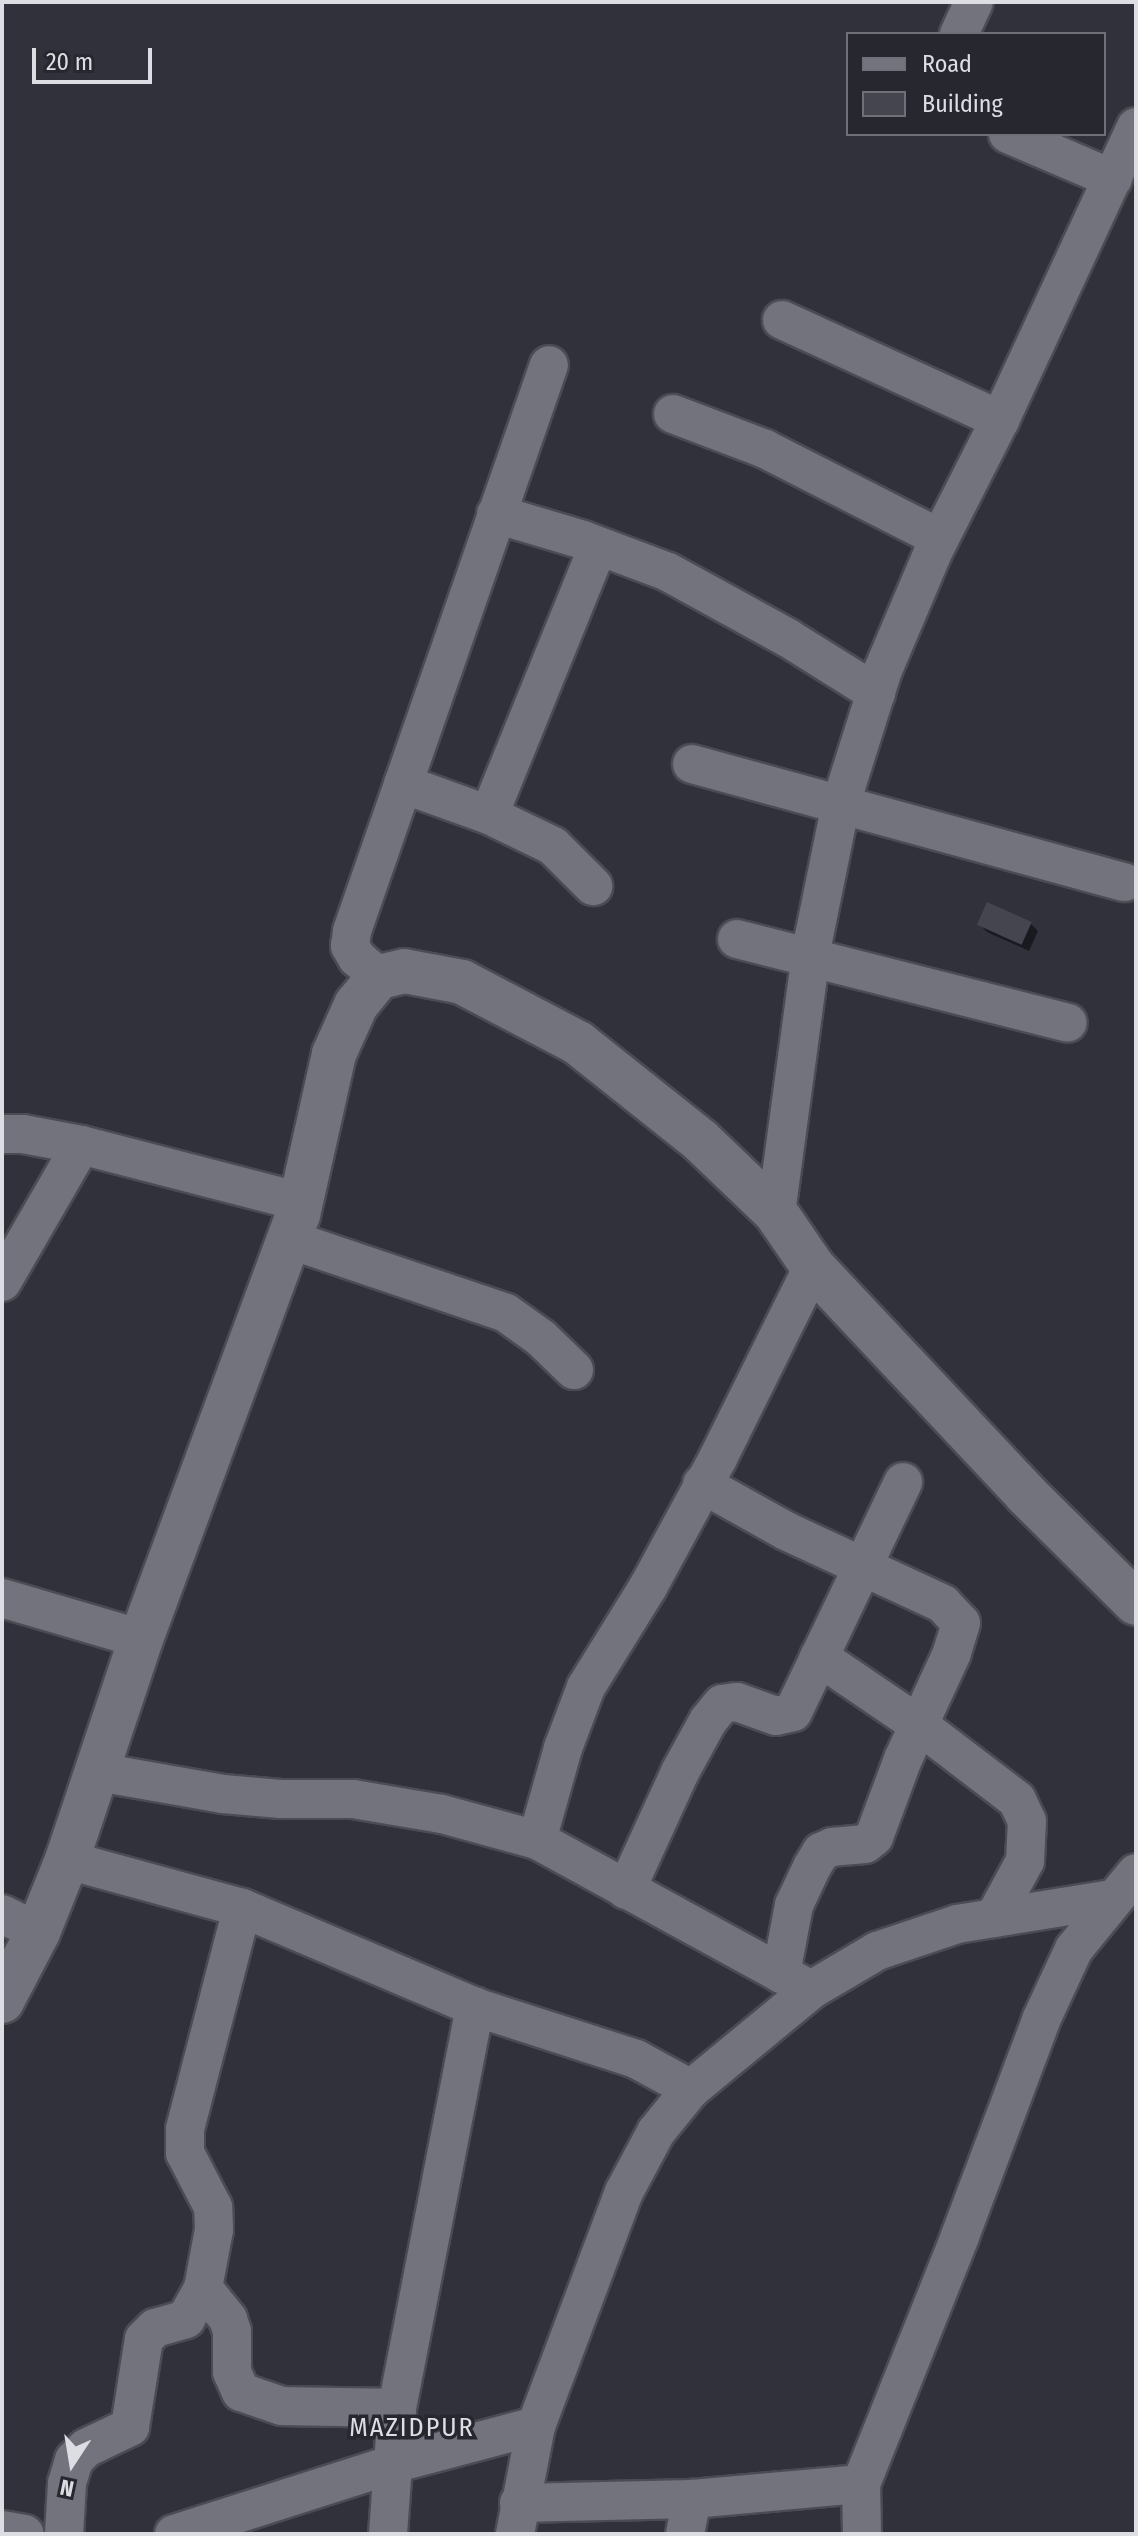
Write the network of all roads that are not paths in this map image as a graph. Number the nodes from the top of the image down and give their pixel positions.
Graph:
1 (974, 2) edge
2 (960, 32) edge
3 (1136, 127) edge
4 (1013, 136) edge
5 (1113, 179) junction
6 (782, 320) dead end
7 (549, 365) dead end
8 (673, 414) dead end
9 (1000, 420) junction
10 (496, 514) junction
11 (940, 538) junction
12 (598, 546) junction
13 (876, 693) junction
14 (692, 764) dead end
15 (403, 784) junction
16 (841, 803) junction
17 (489, 815) junction
18 (1124, 882) dead end
19 (593, 886) dead end
20 (737, 939) dead end
21 (810, 958) junction
22 (379, 977) junction
23 (1068, 1023) dead end
24 (2, 1134) edge
25 (81, 1145) junction
26 (776, 1213) junction
27 (295, 1221) junction
28 (813, 1267) junction
29 (2, 1282) edge
30 (574, 1370) dead end
31 (903, 1482) dead end
32 (702, 1484) junction
33 (862, 1565) junction
34 (2, 1598) edge
35 (1136, 1603) edge
36 (141, 1639) junction
37 (819, 1657) junction
38 (919, 1725) junction
39 (98, 1772) junction
40 (537, 1840) junction
41 (67, 1860) junction
42 (1124, 1886) edge
43 (626, 1890) junction
44 (242, 1908) junction
45 (994, 1918) junction
46 (20, 1923) edge
47 (796, 1982) junction
48 (2, 2001) edge
49 (475, 2007) junction
50 (691, 2089) junction
51 (203, 2288) junction
52 (397, 2408) junction
53 (536, 2426) junction
54 (393, 2464) junction
55 (861, 2484) junction
56 (688, 2516) edge
57 (517, 2519) edge
58 (2, 2530) edge
59 (25, 2534) edge
60 (64, 2534) edge
61 (174, 2534) edge
62 (388, 2534) edge
63 (862, 2534) edge

1 - 2 street
3 - 5 street
4 - 5 street
5 - 9 street
6 - 9 street
7 - 10 street
8 - 11 street
9 - 11 street
10 - 12 street
10 - 15 street
11 - 13 street
12 - 13 street
12 - 17 street
13 - 16 street
14 - 16 street
15 - 17 street
15 - 22 street
16 - 18 street
16 - 21 street
17 - 19 street
20 - 21 street
21 - 23 street
21 - 26 street
22 - 26 street
22 - 27 street
24 - 25 street
25 - 27 street
25 - 29 street
26 - 28 street
27 - 30 street
27 - 36 street
28 - 32 street
28 - 35 street
31 - 33 street
32 - 33 street
32 - 40 street
33 - 37 street
33 - 38 street
34 - 36 street
36 - 39 street
37 - 38 street
37 - 43 street
38 - 45 street
38 - 47 street
39 - 40 street
39 - 41 street
40 - 43 street
41 - 44 street
41 - 46 street
42 - 45 street
42 - 55 street
43 - 47 street
44 - 49 street
44 - 51 street
45 - 47 street
46 - 48 street
47 - 50 street
49 - 50 street
49 - 52 street
50 - 53 street
51 - 52 street
51 - 60 street
52 - 54 street
53 - 54 street
53 - 57 street
54 - 61 street
54 - 62 street
55 - 56 street
55 - 63 street
56 - 57 street
58 - 59 street

